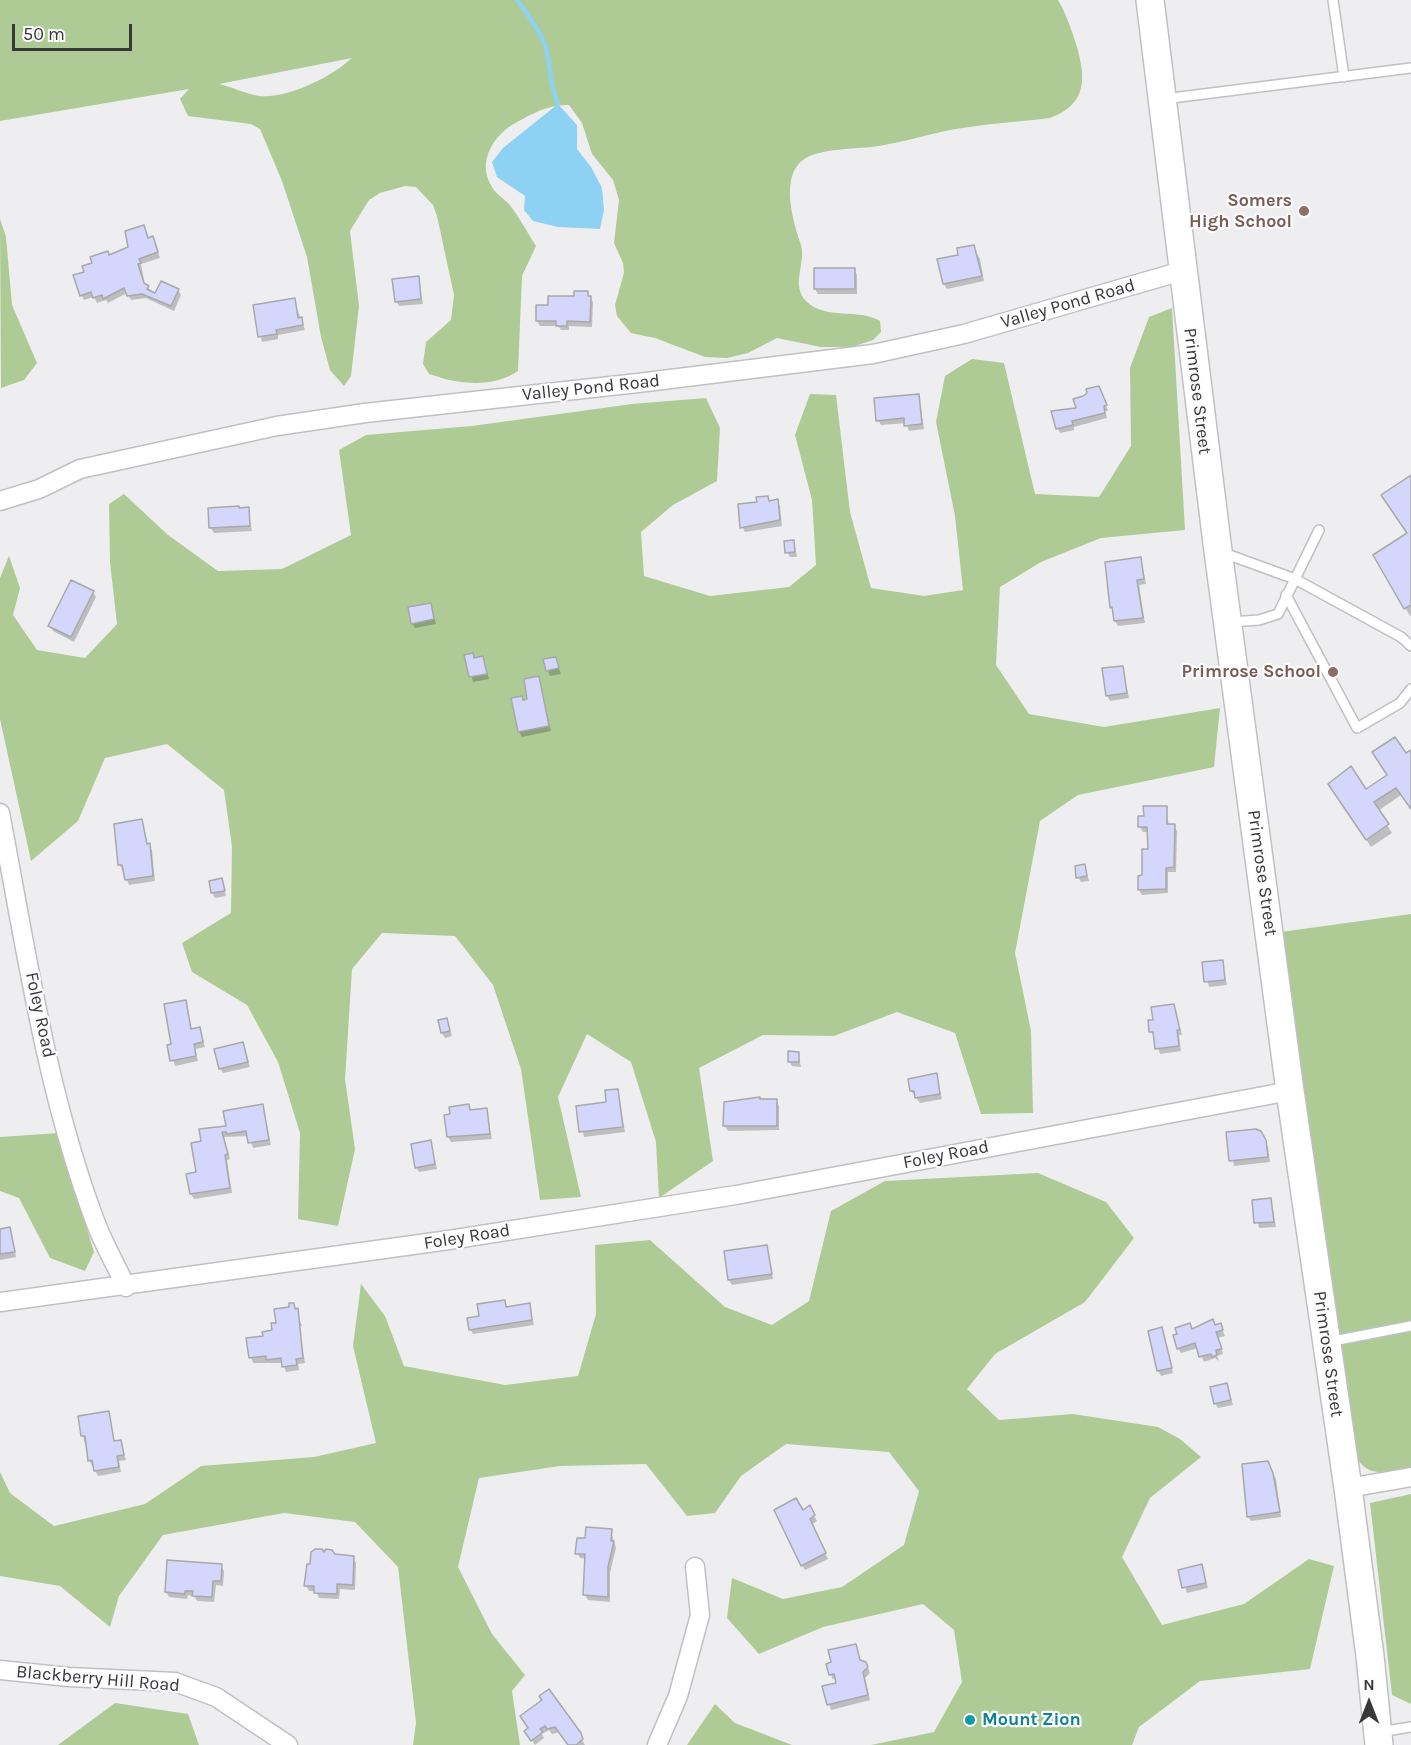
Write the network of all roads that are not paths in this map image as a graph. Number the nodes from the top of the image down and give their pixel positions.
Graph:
1 (1150, 0) edge
2 (1333, 0) edge
3 (1411, 68) edge
4 (1344, 77) junction
5 (1164, 99) junction
6 (1182, 271) junction
7 (3, 505) edge
8 (1319, 530) dead end
9 (1218, 551) junction
10 (1295, 579) junction
11 (1286, 595) junction
12 (1227, 622) junction
13 (1411, 646) edge
14 (1411, 689) edge
15 (0, 813) edge
16 (1290, 1091) junction
17 (126, 1287) junction
18 (0, 1302) edge
19 (1411, 1326) edge
20 (1326, 1343) junction
21 (1411, 1477) edge
22 (1348, 1488) junction
23 (695, 1567) dead end
24 (0, 1670) edge
25 (1411, 1727) edge
26 (1378, 1738) edge
27 (288, 1745) edge
28 (657, 1745) edge

1 - 5 main road, Primrose Street
2 - 4 lane
3 - 4 lane
4 - 5 lane
5 - 6 main road, Primrose Street
6 - 7 street, Valley Pond Road
6 - 9 main road, Primrose Street
8 - 10 lane
9 - 10 lane
9 - 12 main road, Primrose Street
10 - 11 lane
10 - 13 lane
11 - 12 lane
11 - 14 lane
12 - 16 main road, Primrose Street
15 - 17 street, Foley Road
16 - 17 street, Foley Road
16 - 20 main road, Primrose Street
17 - 18 street
19 - 20 lane
20 - 22 main road, Primrose Street
21 - 22 street
22 - 26 main road, Primrose Street
23 - 28 street
24 - 27 street, Blackberry Hill Road
25 - 26 lane

